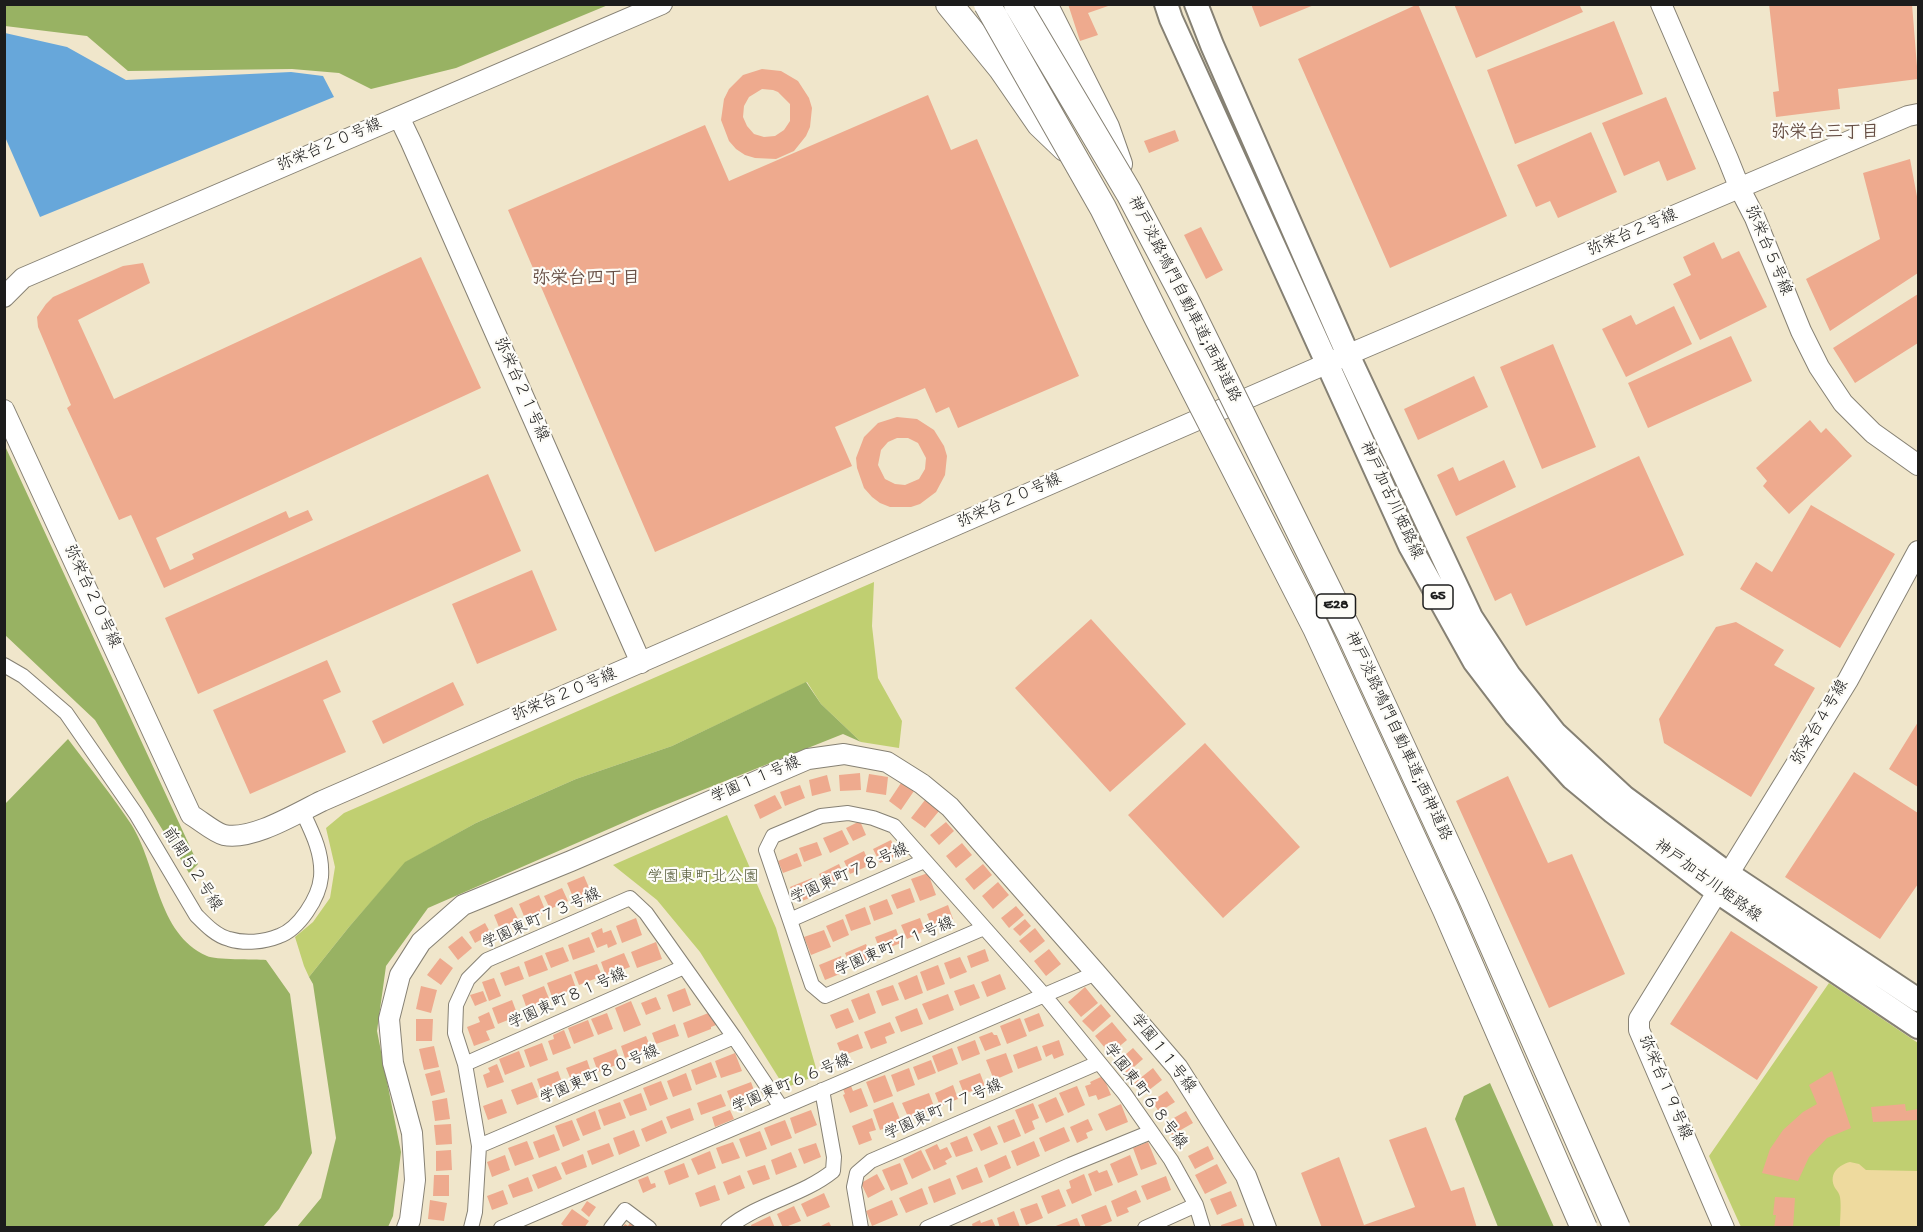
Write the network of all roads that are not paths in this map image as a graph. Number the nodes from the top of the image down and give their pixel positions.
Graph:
1 (662, 4) edge
2 (949, 4) edge
3 (987, 4) edge
4 (1017, 4) edge
5 (1044, 4) edge
6 (1166, 4) edge
7 (1196, 4) edge
8 (1661, 4) edge
9 (1918, 114) edge
10 (399, 117) junction
11 (1078, 161) junction
12 (1740, 189) junction
13 (1129, 194) junction
14 (4, 297) edge
15 (1348, 355) junction
16 (1326, 364) junction
17 (4, 410) edge
18 (1918, 465) edge
19 (1918, 551) edge
20 (641, 663) junction
21 (4, 665) edge
22 (302, 811) junction
23 (924, 861) junction
24 (1721, 882) junction
25 (790, 920) junction
26 (984, 928) junction
27 (684, 967) junction
28 (1096, 973) junction
29 (1044, 995) junction
30 (1918, 1000) edge
31 (1918, 1027) edge
32 (734, 1037) junction
33 (1098, 1063) junction
34 (465, 1064) junction
35 (822, 1090) junction
36 (781, 1107) junction
37 (1151, 1132) junction
38 (479, 1146) junction
39 (1196, 1206) junction
40 (407, 1227) edge
41 (471, 1227) edge
42 (501, 1227) edge
43 (611, 1227) edge
44 (649, 1227) edge
45 (728, 1227) edge
46 (861, 1227) edge
47 (927, 1227) edge
48 (1145, 1227) edge
49 (1203, 1227) edge
50 (1266, 1227) edge
51 (1584, 1227) edge
52 (1617, 1227) edge
53 (1724, 1227) edge

1 - 10 street, 弥栄台２０号線
2 - 11 highway, bridge
3 - 11 highway, 神戸淡路鳴門自動車道;西神道路 / E28, bridge
4 - 13 highway, 神戸淡路鳴門自動車道;西神道路 / E28, bridge
5 - 13 highway, bridge
6 - 16 main road, 神戸加古川姫路線 / 65
7 - 15 main road, 神戸加古川姫路線 / 65
8 - 12 street, 弥栄台５号線
9 - 12 street, 弥栄台２号線
10 - 14 street, 弥栄台２０号線
10 - 20 street, 弥栄台２１号線
11 - 51 highway, 神戸淡路鳴門自動車道;西神道路 / E28, bridge
12 - 15 street, 弥栄台２号線
12 - 18 street, 弥栄台５号線
13 - 52 highway, 神戸淡路鳴門自動車道;西神道路 / E28, bridge
15 - 16 street, 弥栄台２０号線
15 - 24 main road, 神戸加古川姫路線 / 65
16 - 20 street, 弥栄台２０号線
16 - 24 main road, 神戸加古川姫路線 / 65
17 - 22 street, 弥栄台２０号線
19 - 24 street, 弥栄台４号線
20 - 22 street, 弥栄台２０号線
21 - 22 street, 前開５２号線
23 - 25 street, 学園東町７８号線
23 - 25 street, 学園東町７１号線
23 - 26 street, 学園東町７１号線
24 - 30 main road, 神戸加古川姫路線 / 65
24 - 31 main road, 神戸加古川姫路線 / 65
24 - 53 street, 弥栄台１９号線
25 - 26 street, 学園東町７１号線
26 - 29 street, 学園東町７１号線
27 - 32 street, 学園東町７３号線
27 - 34 street, 学園東町８１号線
27 - 34 street, 学園東町７３号線
28 - 29 street, 学園東町６６号線
28 - 40 street, 学園１１号線
28 - 50 street, 学園１１号線
29 - 33 street, 学園東町６８号線
29 - 35 street, 学園東町６６号線
32 - 36 street, 学園東町７３号線
32 - 38 street, 学園東町８０号線
33 - 37 street, 学園東町６８号線
33 - 46 street, 学園東町７７号線
34 - 38 street, 学園東町７３号線
35 - 36 street, 学園東町６６号線
35 - 45 street
36 - 42 street, 学園東町６６号線
37 - 39 street, 学園東町６８号線
37 - 47 street
38 - 41 street, 学園東町７３号線
39 - 48 street
39 - 49 street, 学園東町６８号線
43 - 44 street

